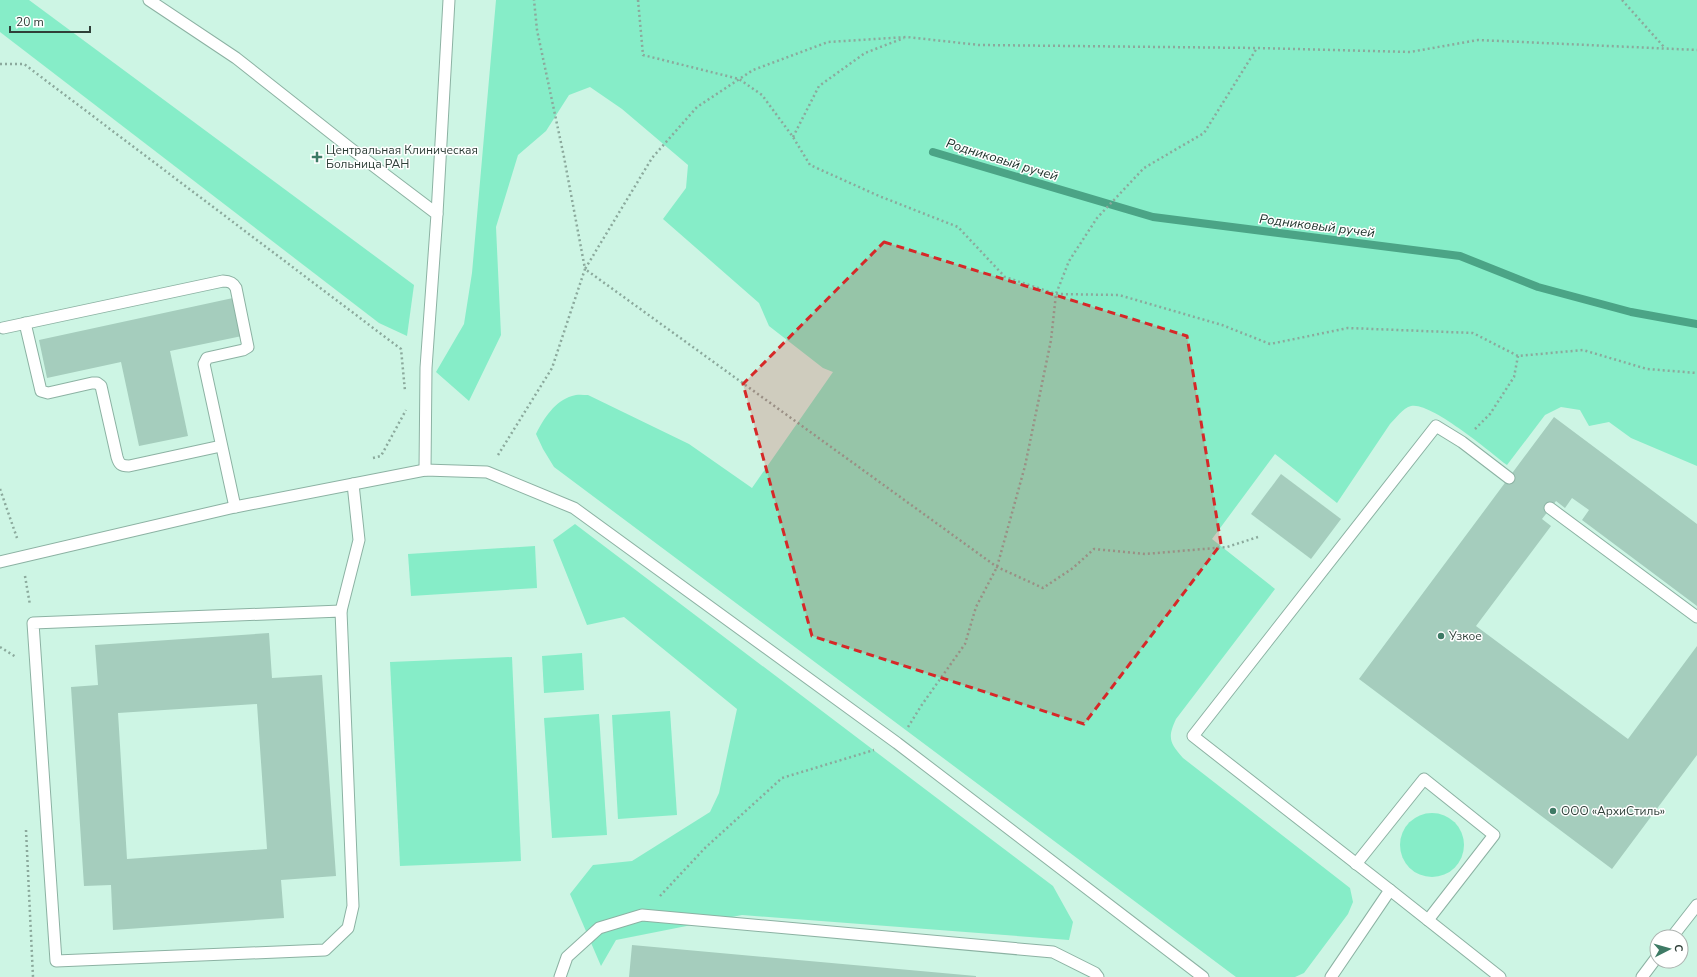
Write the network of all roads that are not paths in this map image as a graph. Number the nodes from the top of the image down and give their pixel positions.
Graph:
1 (149, 0) edge
2 (449, 0) edge
3 (437, 214) junction
4 (25, 323) junction
5 (3, 328) dead end
6 (222, 446) junction
7 (425, 470) junction
8 (1509, 478) dead end
9 (353, 484) junction
10 (235, 507) junction
11 (1550, 508) dead end
12 (0, 562) edge
13 (341, 611) junction
14 (1697, 618) edge
15 (1356, 864) junction
16 (1390, 890) junction
17 (1697, 905) edge
18 (1428, 920) junction
19 (1678, 929) edge
20 (1649, 968) edge
21 (560, 977) edge
22 (1098, 977) edge
23 (1203, 977) edge
24 (1331, 977) edge
25 (1500, 977) edge
26 (1642, 977) edge

1 - 3 lane
2 - 3 lane
3 - 7 lane
4 - 5 lane
4 - 6 lane
4 - 6 lane
6 - 10 lane
7 - 9 lane
7 - 23 lane
8 - 15 lane
9 - 10 lane
9 - 13 lane
10 - 12 lane
11 - 14 lane
13 - 13 lane
15 - 16 lane
15 - 18 lane
16 - 18 lane
16 - 24 lane
17 - 19 lane
18 - 25 lane
20 - 26 lane
21 - 22 lane

